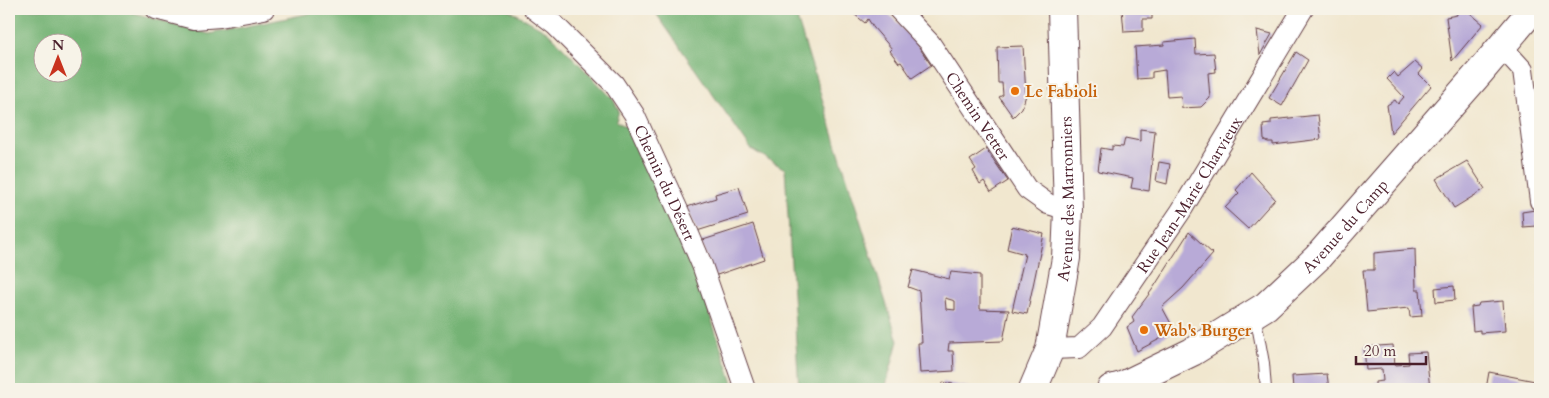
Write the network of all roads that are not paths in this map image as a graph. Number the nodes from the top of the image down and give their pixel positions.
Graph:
1 (156, 9) edge
2 (264, 9) edge
3 (534, 9) edge
4 (898, 9) edge
5 (1062, 9) edge
6 (1303, 9) edge
7 (1533, 9) edge
8 (1502, 47) junction
9 (1540, 201) edge
10 (1068, 210) junction
11 (1255, 313) junction
12 (1050, 349) junction
13 (1038, 388) edge
14 (744, 389) edge
15 (1111, 389) edge
16 (1266, 389) edge

1 - 2 street
3 - 14 street, Chemin du Désert
4 - 10 street, Chemin Vetter
5 - 10 main road, Avenue des Marronniers
6 - 12 street, Rue Jean-Marie Charvieux
7 - 8 main road, Avenue du Camp
8 - 9 street
8 - 11 main road, Avenue du Camp
10 - 12 main road, Avenue des Marronniers
11 - 15 main road, Avenue du Camp
11 - 16 lane
12 - 13 main road, Avenue des Marronniers

